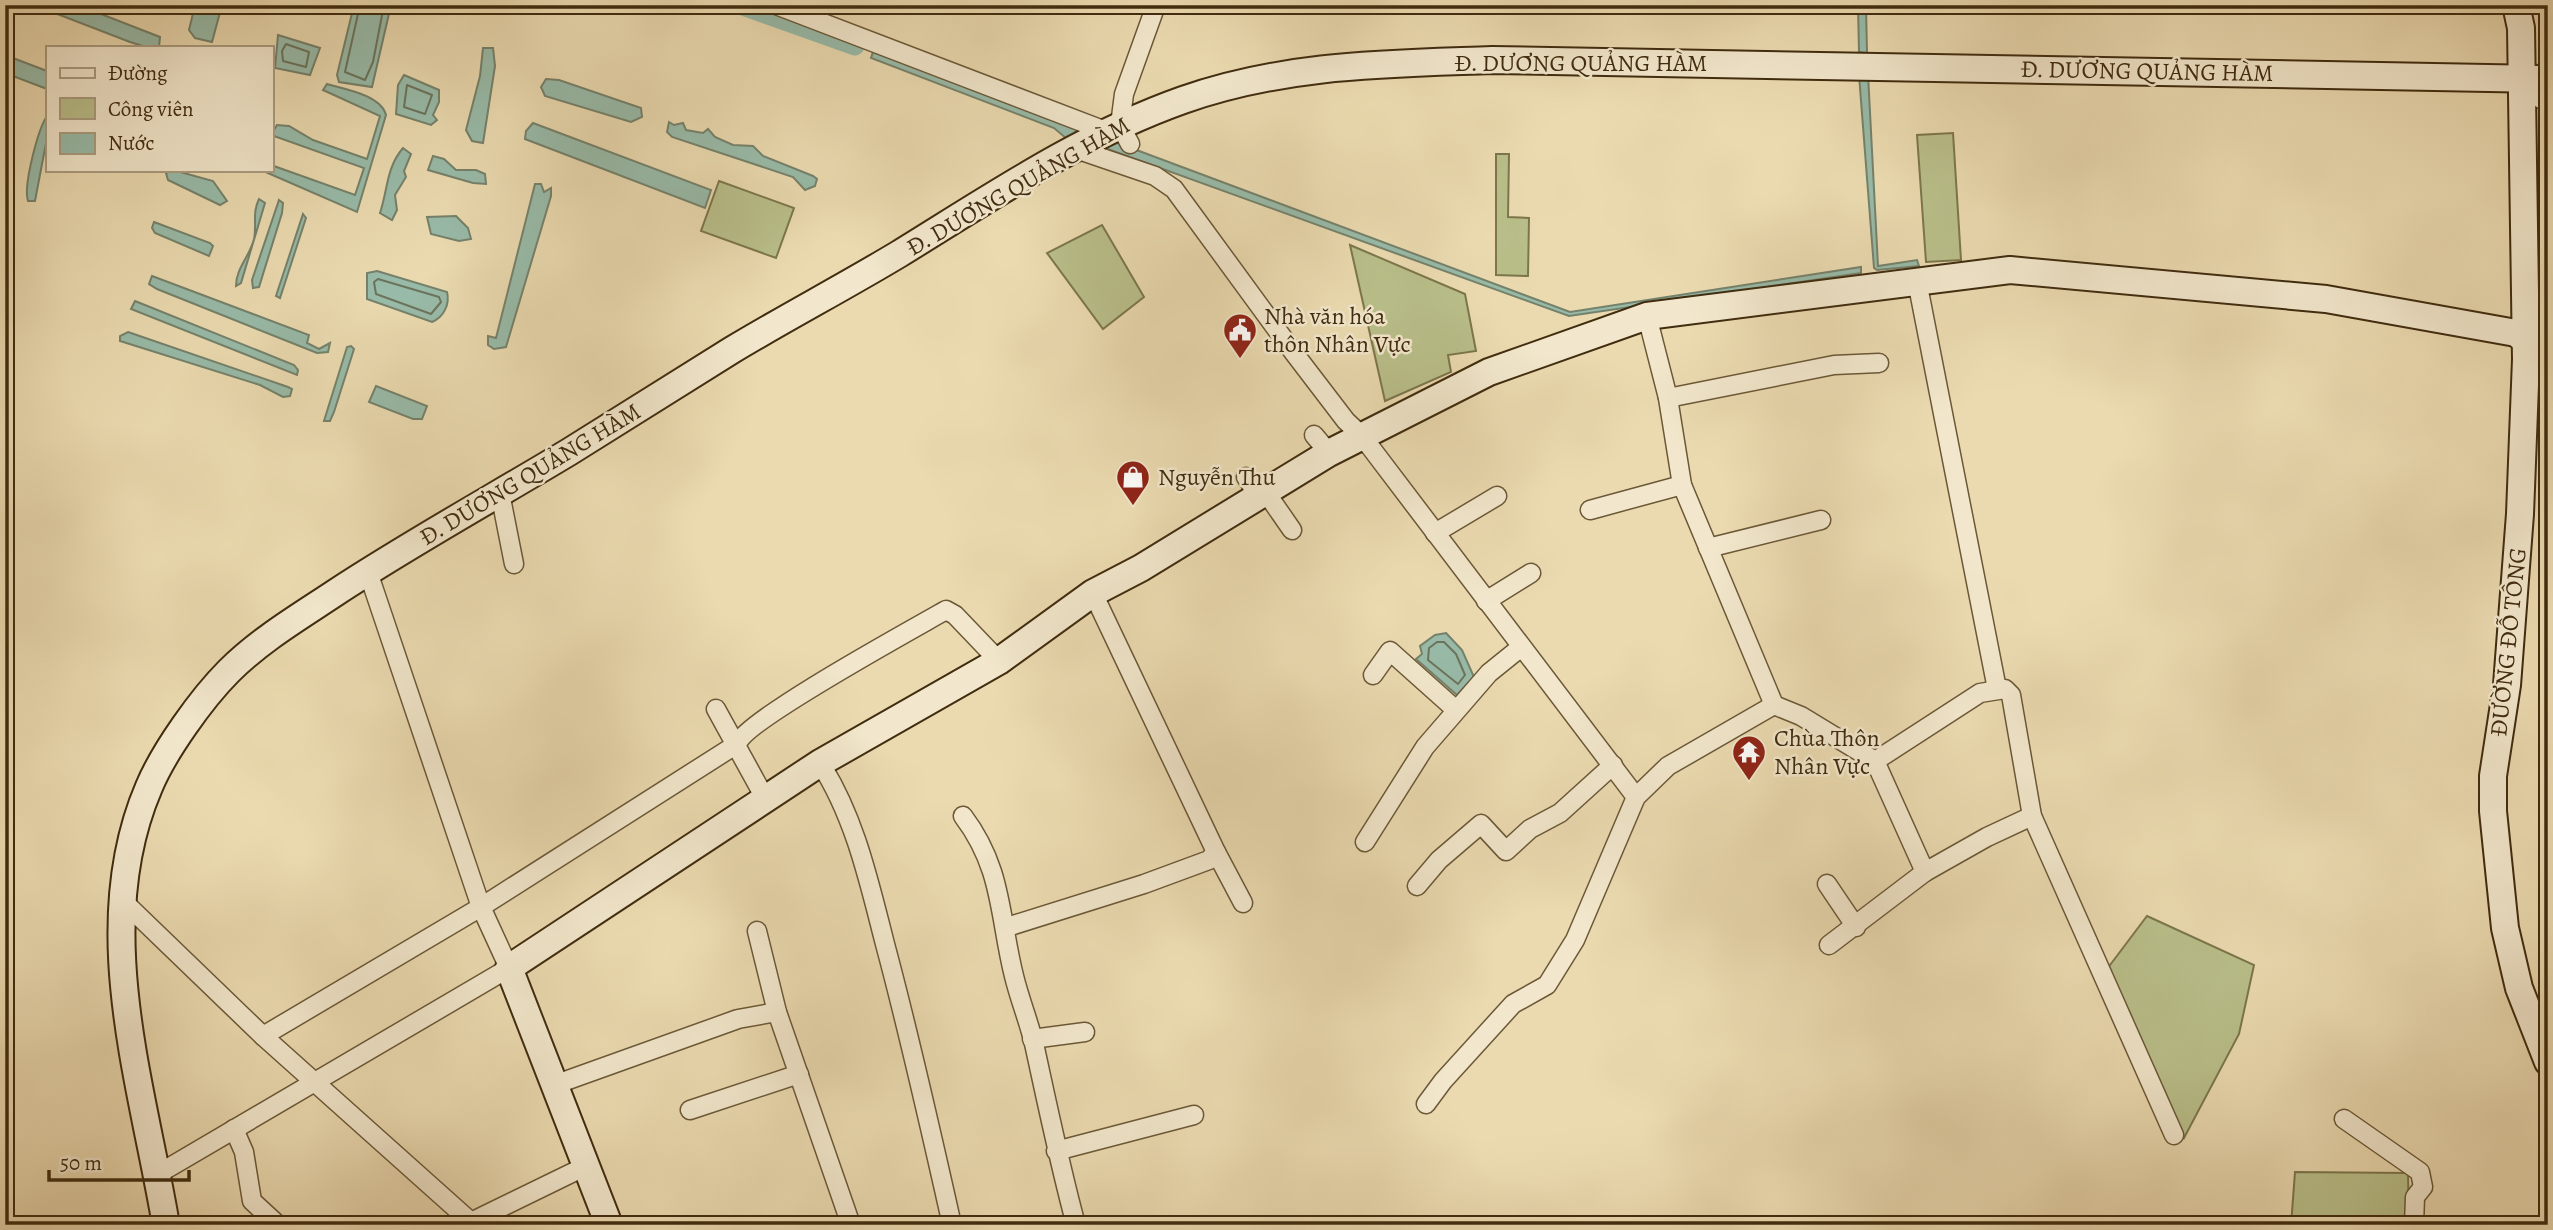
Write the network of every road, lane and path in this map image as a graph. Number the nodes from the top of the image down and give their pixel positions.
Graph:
1 (776, 5) edge
2 (1156, 5) edge
3 (2516, 5) edge
4 (2548, 79) edge
5 (2521, 83) junction
6 (2548, 103) edge
7 (1119, 134) junction
8 (1076, 149) junction
9 (1917, 281) junction
10 (1647, 316) junction
11 (2527, 342) junction
12 (1879, 363) dead end
13 (1668, 398) junction
14 (1362, 436) junction
15 (1682, 485) junction
16 (1256, 488) junction
17 (500, 493) junction
18 (1497, 496) dead end
19 (1590, 510) dead end
20 (1821, 520) dead end
21 (1292, 530) dead end
22 (1435, 533) junction
23 (1708, 548) junction
24 (514, 564) dead end
25 (368, 572) junction
26 (1531, 573) dead end
27 (1093, 593) junction
28 (1486, 601) junction
29 (1520, 648) junction
30 (999, 661) junction
31 (1373, 676) dead end
32 (1997, 689) junction
33 (1774, 705) junction
34 (716, 709) dead end
35 (1456, 710) junction
36 (737, 744) junction
37 (1875, 761) junction
38 (820, 763) junction
39 (1613, 765) junction
40 (1636, 797) junction
41 (766, 800) junction
42 (963, 816) dead end
43 (2032, 816) junction
44 (1365, 842) dead end
45 (1216, 852) junction
46 (1925, 872) junction
47 (1827, 884) dead end
48 (1417, 886) dead end
49 (123, 901) junction
50 (1243, 903) dead end
51 (481, 907) junction
52 (1007, 926) junction
53 (1856, 927) junction
54 (757, 931) dead end
55 (1829, 945) dead end
56 (509, 968) junction
57 (777, 1013) junction
58 (1085, 1032) dead end
59 (263, 1036) junction
60 (1032, 1039) junction
61 (2548, 1062) edge
62 (799, 1074) junction
63 (312, 1081) junction
64 (554, 1085) junction
65 (1426, 1104) dead end
66 (690, 1110) dead end
67 (1195, 1115) dead end
68 (2344, 1119) dead end
69 (234, 1129) junction
70 (2174, 1135) dead end
71 (1056, 1151) junction
72 (586, 1166) junction
73 (158, 1174) junction
74 (166, 1225) edge
75 (278, 1225) edge
76 (609, 1225) edge
77 (851, 1225) edge
78 (952, 1225) edge
79 (1076, 1225) edge
80 (2414, 1225) edge

1 - 7 street
2 - 7 street
3 - 5 main road, ĐƯỜNG ĐỖ TÔNG
4 - 5 main road, Đ. DƯƠNG QUẢNG HÀM
5 - 6 street
5 - 7 main road, Đ. DƯƠNG QUẢNG HÀM
5 - 11 main road, ĐƯỜNG ĐỖ TÔNG
7 - 8 main road, Đ. DƯƠNG QUẢNG HÀM
8 - 14 street
8 - 17 main road, Đ. DƯƠNG QUẢNG HÀM
9 - 10 main road
9 - 11 main road
9 - 32 street
10 - 13 street
10 - 14 main road
11 - 61 main road, ĐƯỜNG ĐỖ TÔNG
12 - 13 street
13 - 15 street
14 - 16 main road
14 - 22 street
15 - 19 street
15 - 23 street
16 - 21 street
16 - 27 main road
17 - 24 street
17 - 25 main road, Đ. DƯƠNG QUẢNG HÀM
18 - 22 street
20 - 23 street
22 - 28 street
23 - 33 street
25 - 49 main road, Đ. DƯƠNG QUẢNG HÀM
25 - 51 street
26 - 28 street
27 - 30 main road
27 - 45 street
28 - 29 street
29 - 35 street
29 - 39 street
30 - 36 street
30 - 38 main road
31 - 35 street
32 - 37 street
32 - 43 street
33 - 37 street
33 - 40 street
34 - 36 street
35 - 44 street
36 - 41 street
36 - 51 street
37 - 46 street
38 - 41 main road
38 - 78 street
39 - 40 street
39 - 48 street
40 - 65 street
41 - 56 main road
42 - 52 street
43 - 46 street
43 - 70 street
45 - 50 street
45 - 52 street
46 - 53 street
47 - 53 street
49 - 59 street
49 - 73 main road, Đ. DƯƠNG QUẢNG HÀM
51 - 56 street
51 - 59 street
52 - 60 street
53 - 55 street
54 - 57 street
56 - 63 street
56 - 64 main road
57 - 62 street
57 - 64 street
58 - 60 street
59 - 63 street
60 - 71 street
62 - 66 street
62 - 77 street
63 - 69 street
63 - 72 street
64 - 72 main road
67 - 71 street
68 - 80 street
69 - 73 street
69 - 75 street
71 - 79 street
72 - 76 main road
73 - 74 main road, Đ. DƯƠNG QUẢNG HÀM

